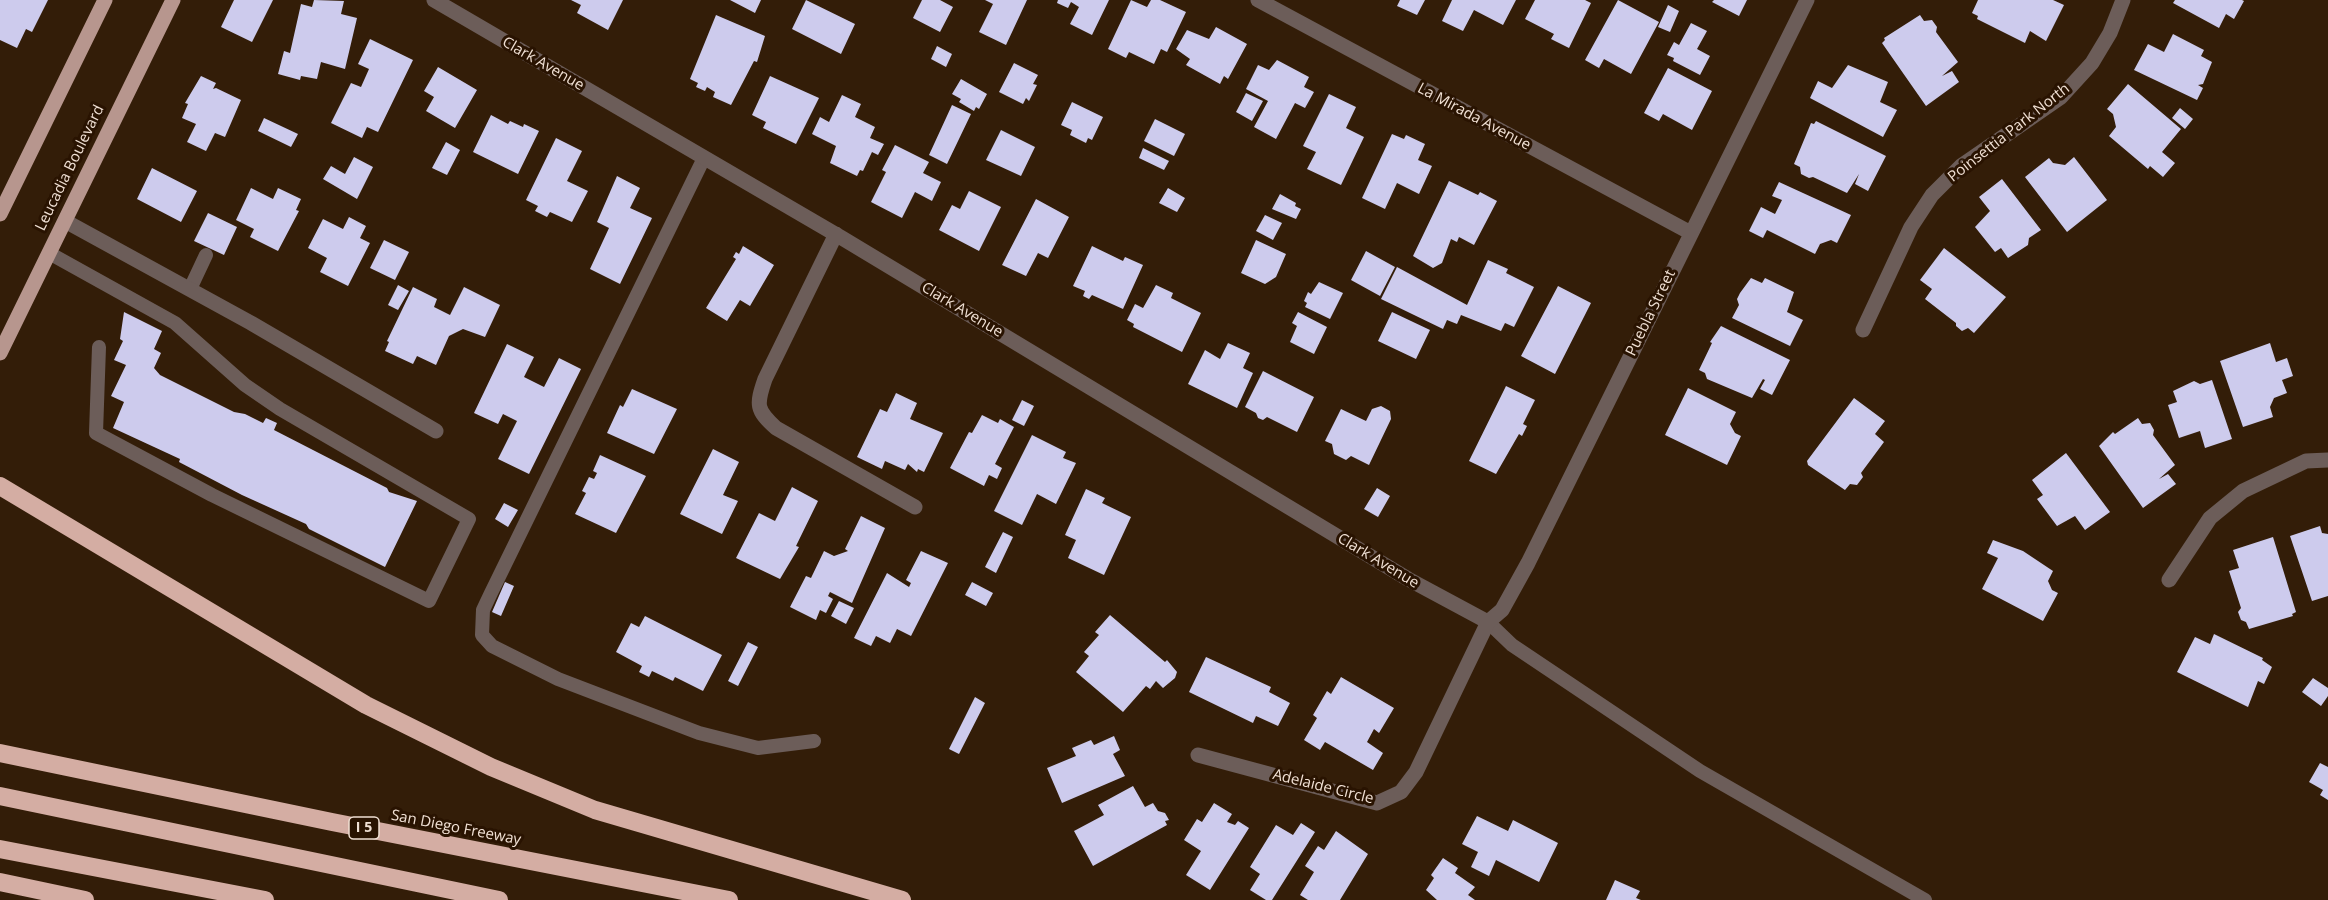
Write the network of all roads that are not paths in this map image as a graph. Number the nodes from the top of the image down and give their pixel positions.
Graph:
1 (105, 0) edge
2 (173, 0) edge
3 (434, 0) edge
4 (1258, 0) edge
5 (1807, 0) edge
6 (2123, 0) edge
7 (704, 158) junction
8 (0, 214) edge
9 (64, 221) junction
10 (1690, 233) junction
11 (836, 234) junction
12 (49, 253) junction
13 (206, 255) dead end
14 (190, 289) junction
15 (1863, 330) dead end
16 (99, 347) dead end
17 (0, 353) edge
18 (436, 431) dead end
19 (2328, 460) edge
20 (0, 486) edge
21 (915, 507) dead end
22 (2169, 580) dead end
23 (1488, 621) junction
24 (814, 741) dead end
25 (0, 753) edge
26 (1198, 755) dead end
27 (0, 796) edge
28 (0, 849) edge
29 (0, 882) edge
30 (85, 900) edge
31 (265, 900) edge
32 (499, 900) edge
33 (729, 900) edge
34 (902, 900) edge
35 (1925, 900) edge

1 - 8 main road
2 - 9 main road, Leucadia Boulevard
3 - 7 street, Clark Avenue
4 - 10 street, La Mirada Avenue
5 - 10 street, Puebla Street
6 - 15 street, Poinsettia Park North
7 - 11 street, Clark Avenue
7 - 24 lane
9 - 12 main road, Leucadia Boulevard
9 - 14 street
10 - 23 street, Puebla Street
11 - 21 street
11 - 23 street, Clark Avenue
12 - 16 lane
12 - 17 main road, Leucadia Boulevard
13 - 14 lane
14 - 18 street
19 - 22 street
20 - 34 highway
23 - 26 street, Adelaide Circle
23 - 35 lane
25 - 33 highway, San Diego Freeway / I 5
27 - 32 highway
28 - 31 highway
29 - 30 highway

